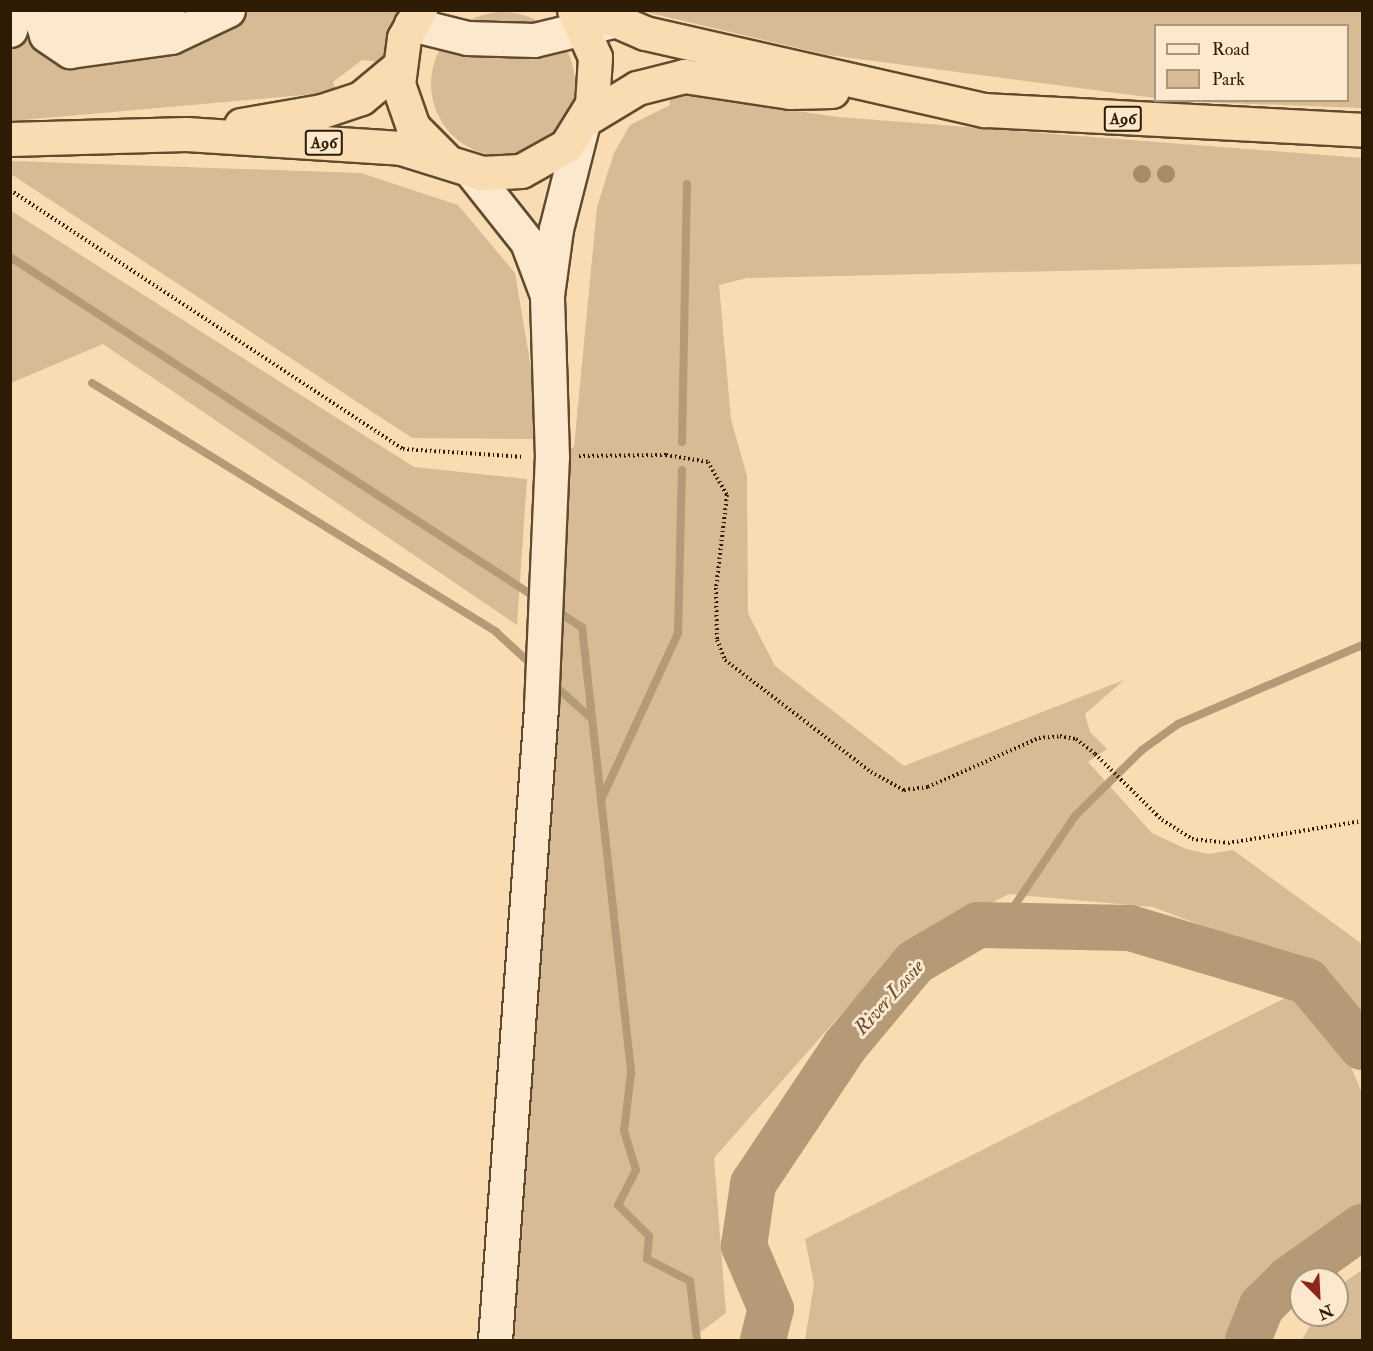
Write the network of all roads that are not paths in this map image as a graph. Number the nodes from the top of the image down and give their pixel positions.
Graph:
1 (16, 10) edge
2 (38, 10) edge
3 (60, 10) edge
4 (194, 10) edge
5 (228, 10) edge
6 (418, 14) edge
7 (592, 17) edge
8 (10, 30) edge
9 (397, 68) junction
10 (885, 90) junction
11 (584, 122) junction
12 (1362, 130) edge
13 (186, 134) junction
14 (10, 139) edge
15 (465, 168) junction
16 (547, 295) junction
17 (495, 1341) edge

1 - 8 street
2 - 5 street
3 - 4 street
6 - 7 street
6 - 9 highway, A96
7 - 10 highway, A96
7 - 11 highway, A96
9 - 13 highway, A96
9 - 15 highway, A96
10 - 11 highway, A96
10 - 12 highway, A96
11 - 15 highway, A96
11 - 16 street
13 - 14 highway, A96
13 - 15 highway, A96
15 - 16 street
16 - 17 street

